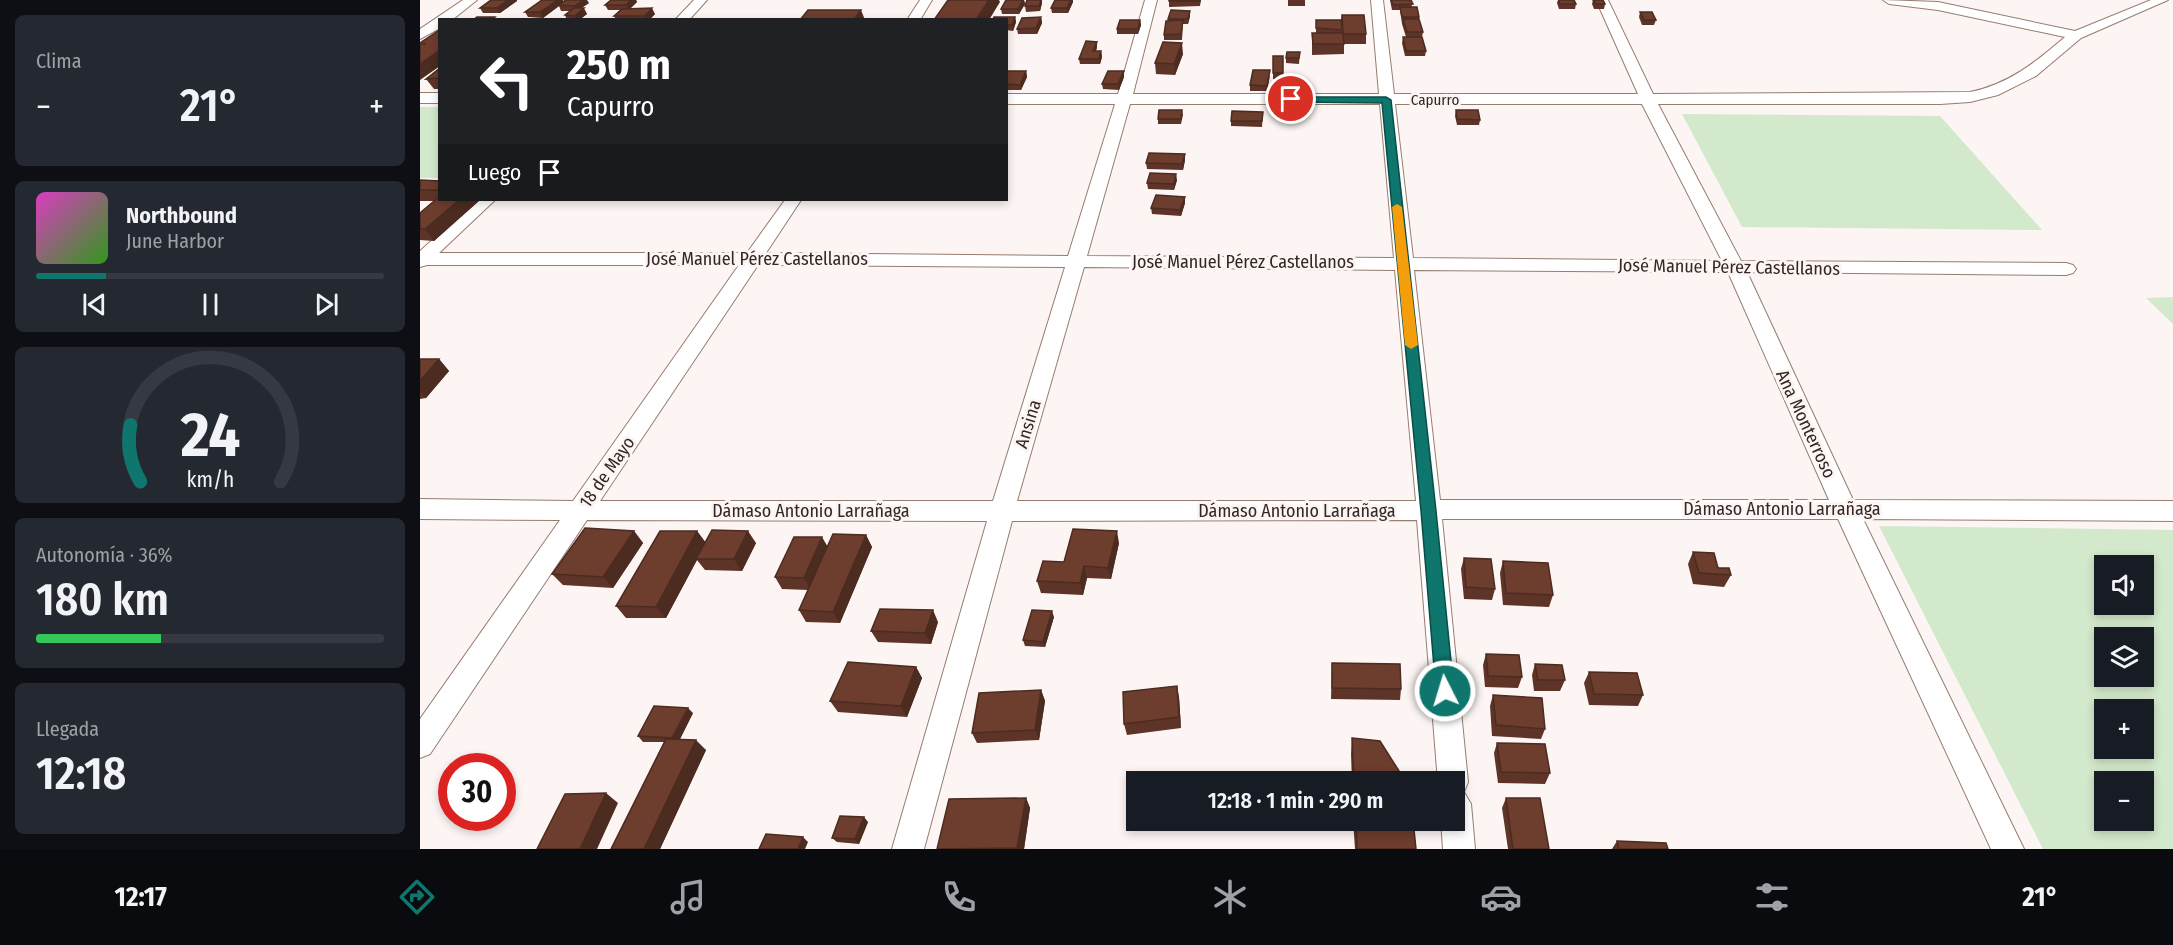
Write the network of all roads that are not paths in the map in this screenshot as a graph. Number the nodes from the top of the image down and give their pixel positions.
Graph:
1 (471, 0) edge
2 (701, 0) edge
3 (926, 0) edge
4 (1151, 0) edge
5 (1377, 0) edge
6 (1602, 0) edge
7 (1889, 0) edge
8 (2163, 0) edge
9 (445, 18) edge
10 (683, 18) edge
11 (914, 18) edge
12 (438, 23) edge
13 (2076, 34) junction
14 (420, 35) edge
15 (420, 98) edge
16 (438, 98) edge
17 (1008, 99) edge
18 (1124, 99) junction
19 (1386, 100) junction
20 (1648, 100) junction
21 (486, 201) edge
22 (792, 201) edge
23 (754, 259) junction
24 (421, 260) edge
25 (1077, 261) junction
26 (1403, 262) junction
27 (1735, 267) junction
28 (2066, 268) dead end
29 (1845, 508) junction
30 (420, 509) edge
31 (580, 511) junction
32 (1429, 511) junction
33 (2173, 511) edge
34 (1002, 512) junction
35 (420, 744) edge
36 (1452, 771) edge
37 (1457, 831) edge
38 (908, 849) edge
39 (1459, 849) edge
40 (2008, 849) edge

1 - 9 street
2 - 10 street
3 - 11 street
4 - 18 street, Ansina
5 - 19 street
6 - 20 street, Ana Monterroso
7 - 13 street
8 - 13 street
12 - 14 street
13 - 20 street, Capurro
15 - 16 street
17 - 18 street, Capurro
18 - 19 street, Capurro
18 - 25 street, Ansina
19 - 20 street, Capurro
19 - 26 street
20 - 27 street, Ana Monterroso
21 - 24 street
22 - 23 street, 18 de Mayo
23 - 24 street, José Manuel Pérez Castellanos
23 - 25 street, José Manuel Pérez Castellanos
23 - 31 street, 18 de Mayo
25 - 26 street, José Manuel Pérez Castellanos
25 - 34 street, Ansina
26 - 27 street, José Manuel Pérez Castellanos
26 - 32 street
27 - 28 street, José Manuel Pérez Castellanos
27 - 29 street, Ana Monterroso
29 - 32 street, Dámaso Antonio Larrañaga
29 - 33 street, Dámaso Antonio Larrañaga
29 - 40 street, Ana Monterroso
30 - 31 street, Dámaso Antonio Larrañaga
31 - 34 street, Dámaso Antonio Larrañaga
31 - 35 street, 18 de Mayo
32 - 34 street, Dámaso Antonio Larrañaga
32 - 36 street
34 - 38 street, Ansina
37 - 39 street

